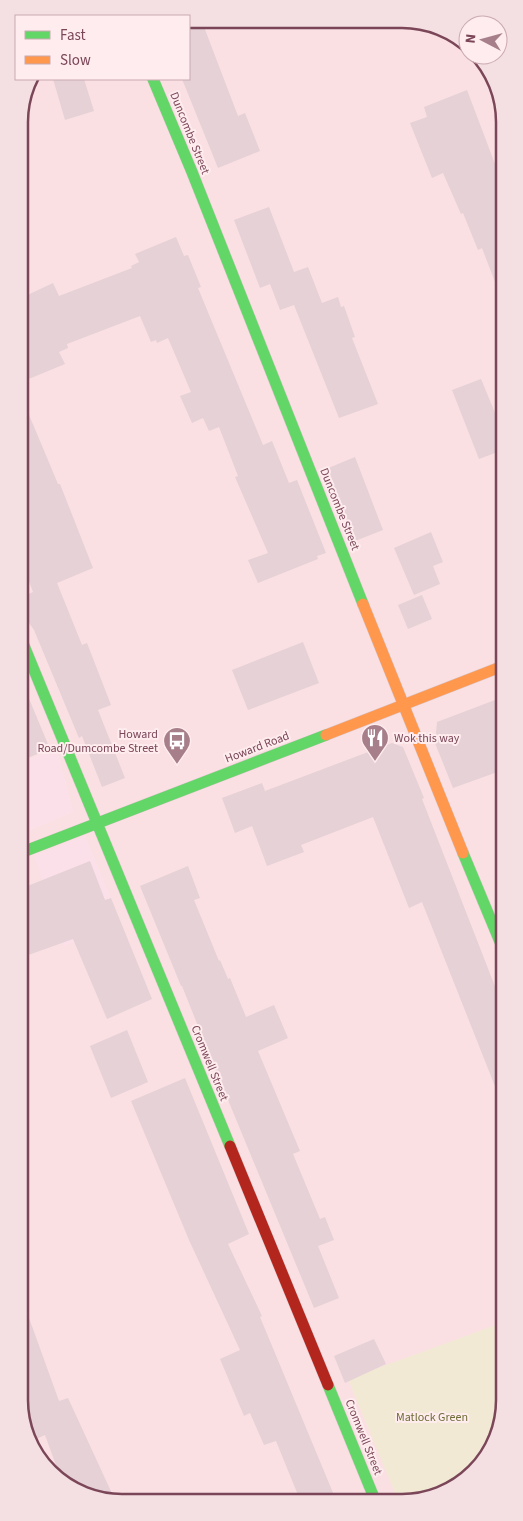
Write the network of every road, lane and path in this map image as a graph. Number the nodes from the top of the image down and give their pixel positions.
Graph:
1 (153, 80) edge
2 (28, 656) edge
3 (496, 669) edge
4 (403, 706) junction
5 (96, 824) junction
6 (28, 850) edge
7 (495, 930) edge
8 (373, 1494) edge

1 - 4 street, Duncombe Street
2 - 5 street, Cromwell Street
3 - 4 street, Howard Road
4 - 5 street, Howard Road
4 - 7 street, Duncombe Street
5 - 6 street, Howard Road
5 - 8 street, Cromwell Street

